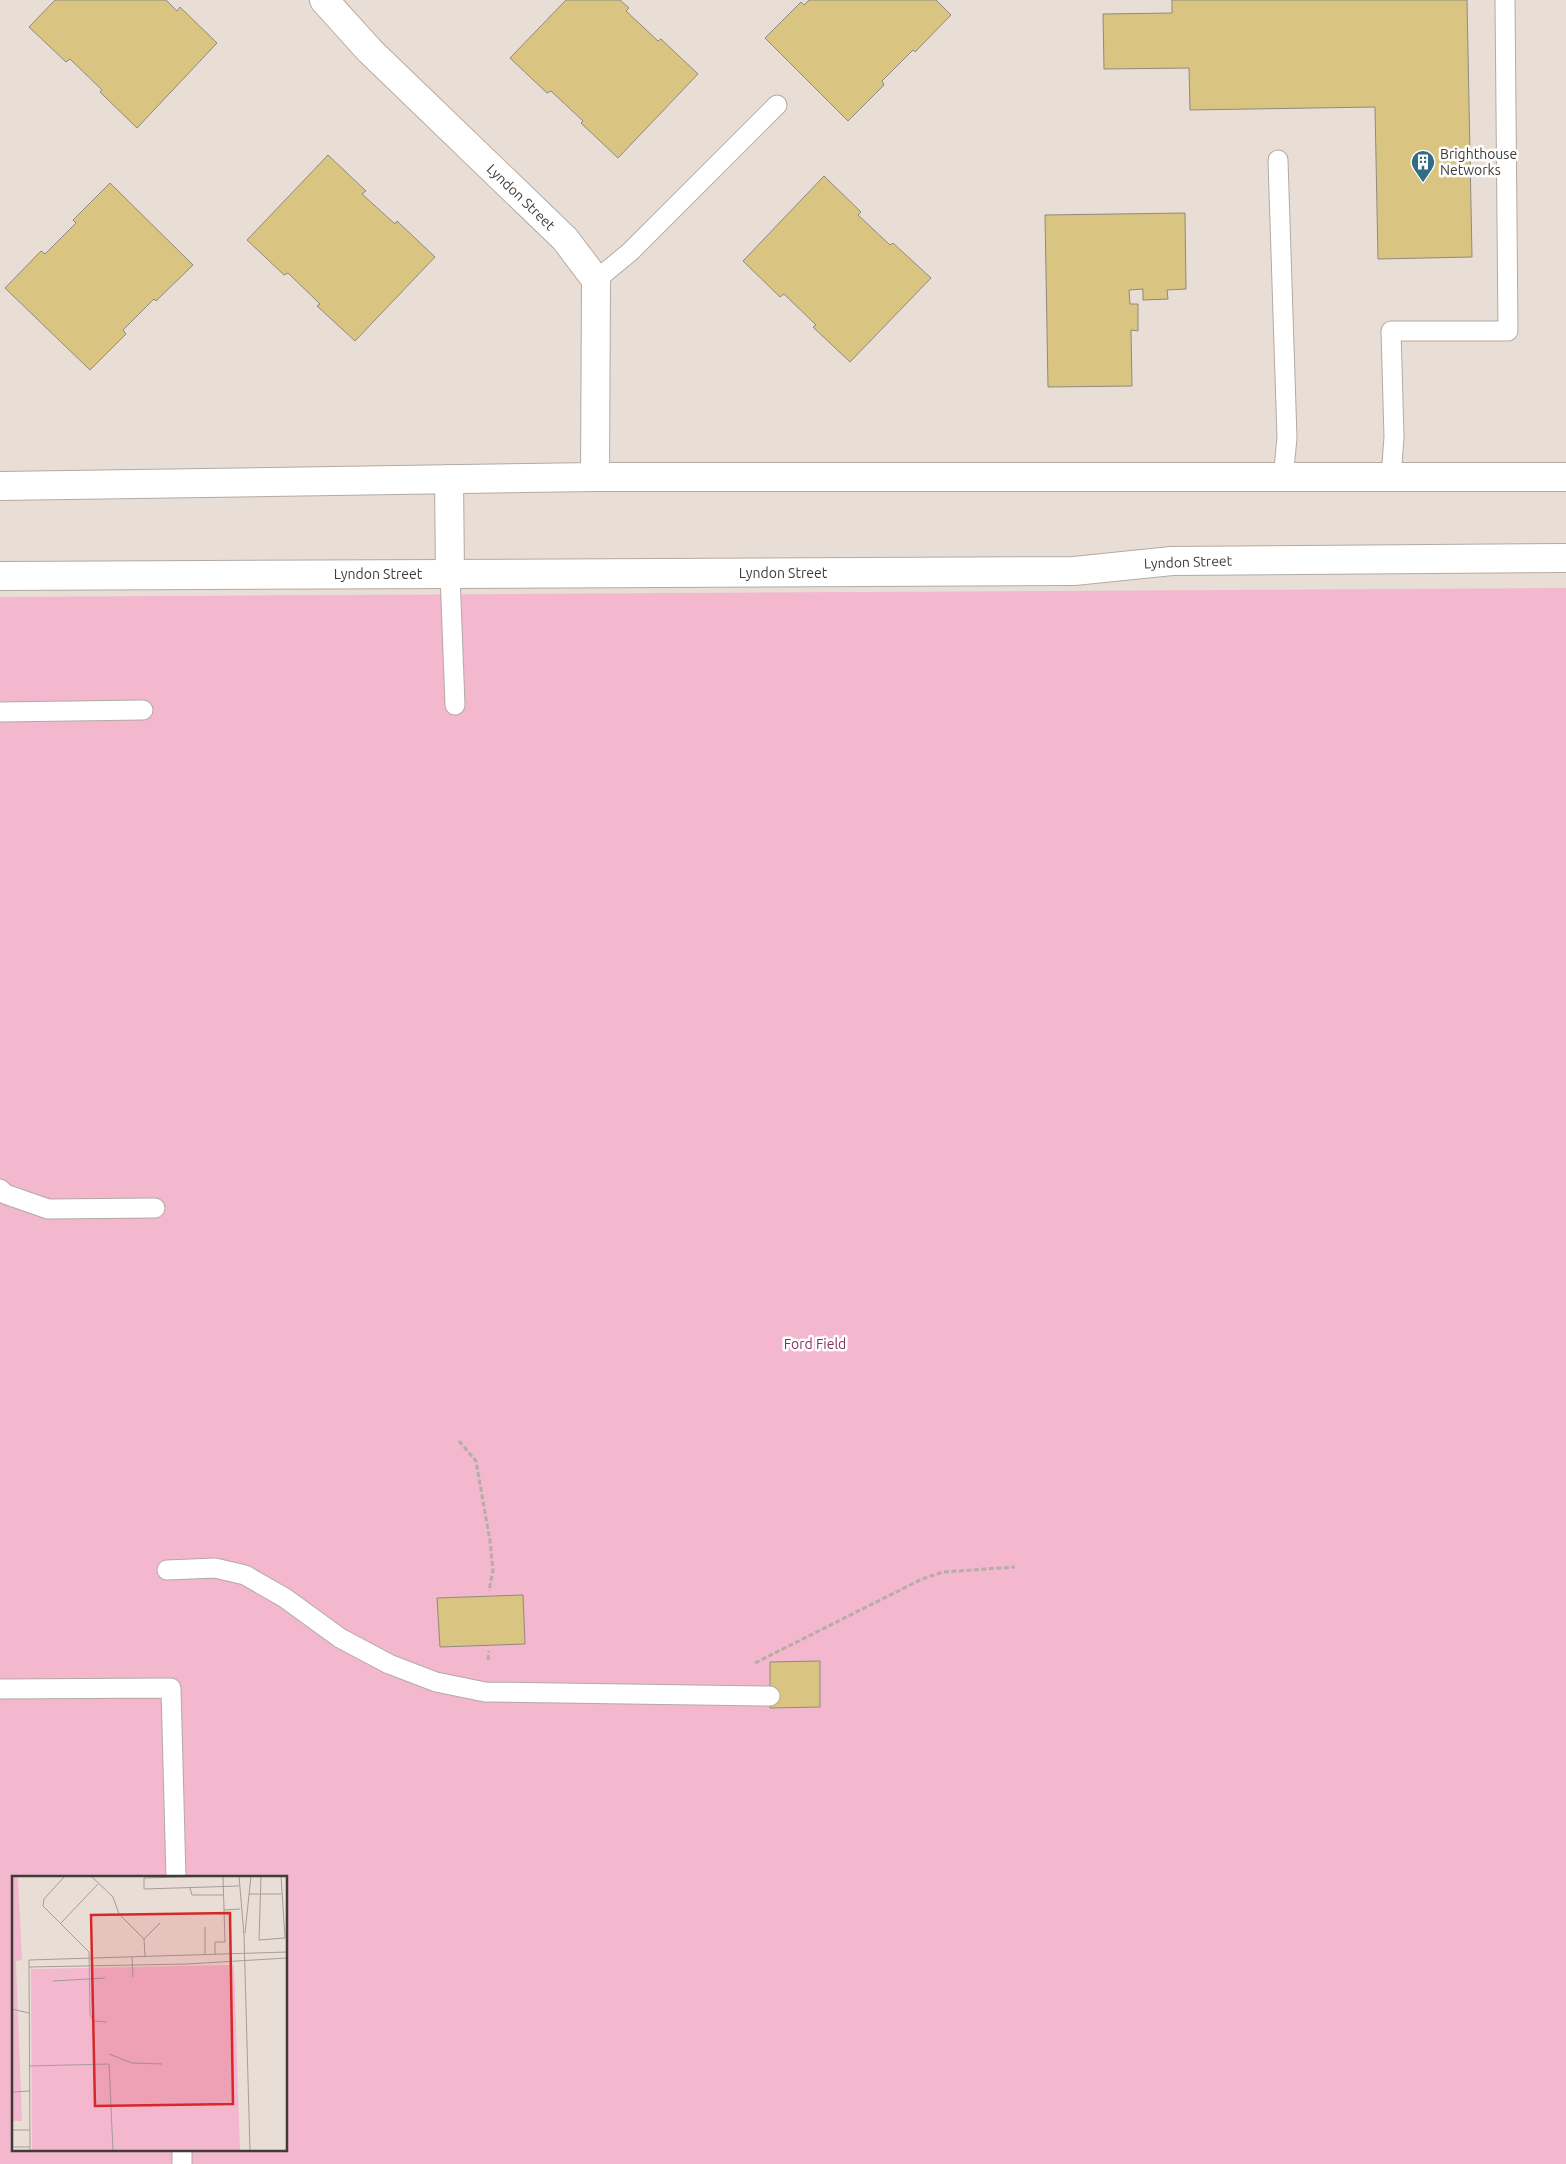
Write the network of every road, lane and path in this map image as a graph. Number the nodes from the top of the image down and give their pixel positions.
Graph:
1 (324, 0) edge
2 (1505, 0) edge
3 (777, 105) dead end
4 (1278, 160) dead end
5 (596, 280) junction
6 (596, 477) junction
7 (1566, 477) edge
8 (1282, 478) junction
9 (1391, 478) junction
10 (449, 479) junction
11 (0, 486) edge
12 (1566, 558) edge
13 (450, 574) junction
14 (0, 576) edge
15 (455, 705) dead end
16 (143, 710) dead end
17 (0, 712) edge
18 (0, 1189) edge
19 (155, 1208) dead end
20 (459, 1441) dead end
21 (1015, 1567) dead end
22 (167, 1570) dead end
23 (489, 1591) dead end
24 (752, 1664) dead end
25 (0, 1689) edge
26 (770, 1696) dead end
27 (176, 1876) edge

1 - 5 street, Lyndon Street
2 - 9 lane
3 - 5 lane
4 - 8 lane
5 - 6 street
6 - 8 street
6 - 10 street
7 - 9 street
8 - 9 street
10 - 11 street
10 - 13 street
12 - 13 street, Lyndon Street
13 - 14 street, Lyndon Street
13 - 15 lane
16 - 17 lane
18 - 19 lane
20 - 23 path
21 - 24 path
22 - 26 lane
25 - 27 lane

